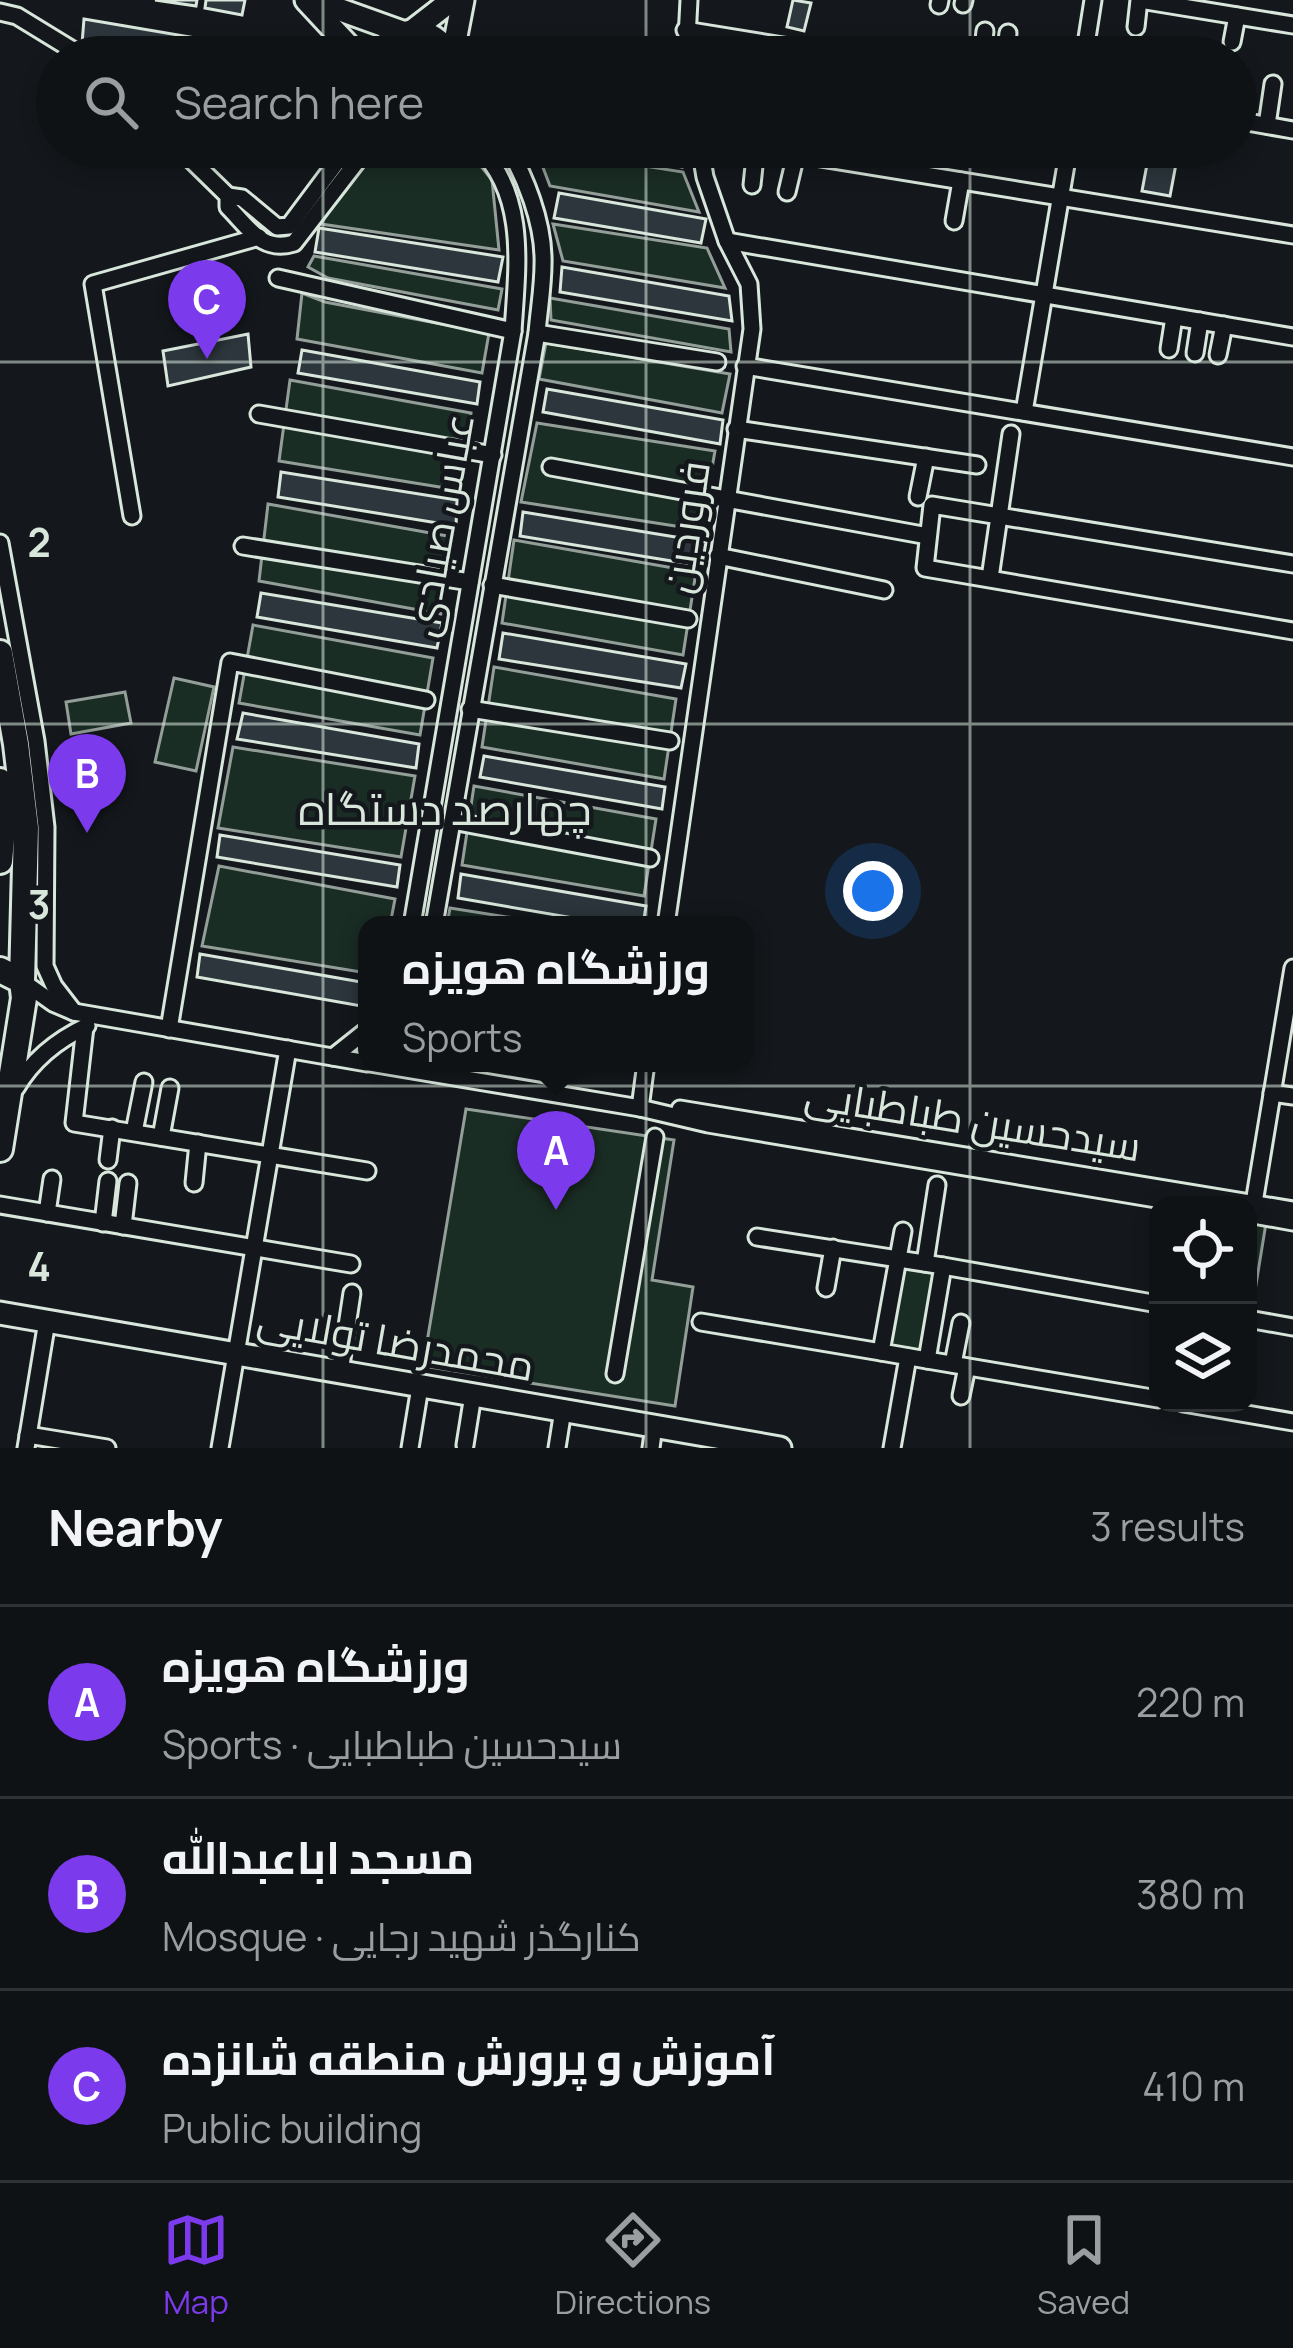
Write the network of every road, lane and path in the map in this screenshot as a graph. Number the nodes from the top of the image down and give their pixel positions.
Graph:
1 (309, 0) edge
2 (452, 0) edge
3 (464, 0) edge
4 (689, 0) edge
5 (1093, 0) edge
6 (1140, 0) edge
7 (1200, 5) edge
8 (0, 11) edge
9 (1237, 16) junction
10 (1293, 25) edge
11 (1136, 27) dead end
12 (686, 30) junction
13 (407, 32) junction
14 (985, 32) dead end
15 (1008, 33) dead end
16 (50, 36) edge
17 (341, 36) edge
18 (399, 36) edge
19 (432, 36) edge
20 (456, 36) edge
21 (686, 36) edge
22 (705, 36) edge
23 (985, 36) edge
24 (1008, 36) edge
25 (1087, 36) edge
26 (1233, 36) edge
27 (1273, 84) dead end
28 (1257, 123) edge
29 (1267, 125) junction
30 (1293, 130) edge
31 (199, 168) edge
32 (333, 168) edge
33 (352, 168) edge
34 (493, 168) edge
35 (516, 168) edge
36 (704, 168) edge
37 (753, 168) edge
38 (793, 168) edge
39 (882, 168) edge
40 (1065, 168) edge
41 (961, 181) junction
42 (752, 185) dead end
43 (787, 193) dead end
44 (228, 196) junction
45 (1060, 197) junction
46 (954, 221) dead end
47 (277, 227) junction
48 (1292, 230) edge
49 (263, 241) junction
50 (727, 241) junction
51 (278, 278) dead end
52 (1044, 295) junction
53 (1174, 317) junction
54 (1200, 321) junction
55 (1224, 326) junction
56 (513, 331) junction
57 (537, 333) junction
58 (1293, 337) edge
59 (1169, 349) dead end
60 (1195, 353) dead end
61 (1218, 355) dead end
62 (717, 362) dead end
63 (745, 366) junction
64 (1024, 412) junction
65 (260, 414) dead end
66 (736, 429) junction
67 (1011, 434) dead end
68 (493, 455) junction
69 (926, 457) junction
70 (1293, 457) edge
71 (977, 465) dead end
72 (551, 467) dead end
73 (726, 501) junction
74 (925, 501) junction
75 (999, 515) junction
76 (132, 516) dead end
77 (928, 536) junction
78 (0, 543) edge
79 (243, 545) dead end
80 (718, 556) junction
81 (1293, 565) edge
82 (990, 578) junction
83 (470, 582) junction
84 (492, 585) junction
85 (884, 590) dead end
86 (688, 620) dead end
87 (1293, 631) edge
88 (0, 653) edge
89 (426, 700) dead end
90 (470, 709) junction
91 (670, 741) dead end
92 (0, 781) edge
93 (452, 821) junction
94 (650, 858) dead end
95 (0, 861) edge
96 (414, 916) edge
97 (436, 916) edge
98 (667, 916) edge
99 (34, 939) junction
100 (1293, 968) edge
101 (7, 971) edge
102 (1291, 988) edge
103 (74, 1012) junction
104 (116, 1020) junction
105 (85, 1027) junction
106 (169, 1030) junction
107 (358, 1037) edge
108 (287, 1049) junction
109 (333, 1057) junction
110 (358, 1061) edge
111 (435, 1072) edge
112 (459, 1072) edge
113 (645, 1072) edge
114 (464, 1079) junction
115 (144, 1082) dead end
116 (658, 1086) dead end
117 (170, 1088) dead end
118 (1272, 1093) junction
119 (1293, 1096) edge
120 (8, 1101) junction
121 (640, 1108) junction
122 (709, 1119) junction
123 (112, 1128) junction
124 (134, 1132) junction
125 (161, 1137) junction
126 (655, 1137) dead end
127 (198, 1143) junction
128 (0, 1149) edge
129 (270, 1155) junction
130 (108, 1160) dead end
131 (367, 1171) dead end
132 (52, 1179) dead end
133 (108, 1181) dead end
134 (128, 1183) dead end
135 (194, 1183) dead end
136 (937, 1185) dead end
137 (1163, 1196) edge
138 (1254, 1196) edge
139 (1149, 1197) edge
140 (0, 1205) edge
141 (1293, 1210) edge
142 (1257, 1211) edge
143 (1257, 1213) edge
144 (47, 1214) junction
145 (1293, 1222) edge
146 (103, 1223) junction
147 (123, 1226) junction
148 (903, 1231) dead end
149 (757, 1237) dead end
150 (254, 1249) junction
151 (833, 1249) junction
152 (898, 1258) junction
153 (925, 1263) junction
154 (351, 1264) dead end
155 (943, 1266) junction
156 (826, 1288) dead end
157 (352, 1293) dead end
158 (1149, 1302) edge
159 (0, 1313) edge
160 (47, 1321) junction
161 (1257, 1321) edge
162 (701, 1322) dead end
163 (961, 1323) dead end
164 (1293, 1327) edge
165 (881, 1352) junction
166 (236, 1354) junction
167 (908, 1357) junction
168 (927, 1360) junction
169 (960, 1365) junction
170 (340, 1372) junction
171 (614, 1374) dead end
172 (420, 1387) junction
173 (473, 1395) junction
174 (962, 1396) dead end
175 (1149, 1397) edge
176 (563, 1410) junction
177 (1243, 1412) edge
178 (1293, 1422) edge
179 (653, 1437) edge
180 (27, 1442) edge
181 (707, 1442) edge
182 (465, 1445) dead end
183 (107, 1448) edge
184 (220, 1448) edge
185 (410, 1448) edge
186 (557, 1448) edge
187 (780, 1448) edge
188 (892, 1448) edge

1 - 13 main road
1 - 17 main road
2 - 13 main road
3 - 20 main road
4 - 12 street
5 - 25 street
6 - 7 street
6 - 11 street
7 - 9 street
8 - 16 street
9 - 10 street
9 - 26 street
12 - 21 street
12 - 22 street
13 - 18 main road
13 - 19 main road
14 - 23 street
15 - 24 street
27 - 29 street
28 - 29 street
29 - 30 street
31 - 44 street
32 - 47 street
33 - 49 street
34 - 56 street, عباس صیادی
35 - 57 street, عباس صیادی
36 - 50 street, فروردین
37 - 42 street
38 - 43 street
39 - 41 street
40 - 45 street
41 - 45 street
41 - 46 street
44 - 47 street
44 - 49 street
45 - 48 street
45 - 52 street
47 - 49 street
49 - 76 street
50 - 52 street
50 - 63 street, فروردین
51 - 56 street
52 - 53 street
52 - 64 street
53 - 54 street
53 - 59 street
54 - 55 street
54 - 60 street
55 - 58 street
55 - 61 street
56 - 68 street, عباس صیادی
57 - 62 street
57 - 84 street, عباس صیادی
63 - 64 street
63 - 66 street, فروردین
64 - 70 street
65 - 68 street
66 - 69 street
66 - 73 street, فروردین
67 - 75 street
68 - 83 street, عباس صیادی
69 - 71 street
69 - 74 street
72 - 73 street
73 - 77 street
73 - 80 street, فروردین
74 - 75 street
74 - 77 street
75 - 81 street
75 - 82 street
77 - 82 street
78 - 99 street
79 - 83 street
80 - 85 street
80 - 98 street, فروردین
82 - 87 street
83 - 96 street, عباس صیادی
84 - 86 street
84 - 90 street, عباس صیادی
88 - 99 highway
89 - 106 street
90 - 91 street
90 - 93 street, عباس صیادی
92 - 95 highway
93 - 94 street
93 - 97 street, عباس صیادی
99 - 101 highway
99 - 103 street
100 - 102 street
101 - 103 street, سیدحسین طباطبایی
101 - 120 highway
102 - 118 street
103 - 104 street, سیدحسین طباطبایی
104 - 105 street
104 - 106 street, سیدحسین طباطبایی
105 - 120 street
105 - 123 street
106 - 108 street, سیدحسین طباطبایی
107 - 109 street
108 - 109 street, سیدحسین طباطبایی
108 - 129 street
109 - 110 street, سیدحسین طباطبایی
111 - 114 street, سیدحسین طباطبایی
112 - 114 street
113 - 121 street
114 - 121 street, سیدحسین طباطبایی
115 - 124 street
116 - 121 street
117 - 125 street
118 - 119 street
118 - 138 street
120 - 128 highway
121 - 122 street, سیدحسین طباطبایی
122 - 137 street, سیدحسین طباطبایی
122 - 139 street, سیدحسین طباطبایی
123 - 124 street
123 - 130 street
124 - 125 street
125 - 127 street
126 - 171 street
127 - 129 street
127 - 135 street
129 - 131 street
129 - 150 street
132 - 144 street
133 - 146 street
134 - 147 street
136 - 153 street
140 - 144 street
141 - 142 street, سیدحسین طباطبایی
143 - 145 street, سیدحسین طباطبایی
144 - 146 street
146 - 147 street
147 - 150 street
148 - 152 street
149 - 151 street
150 - 154 street
150 - 166 street
151 - 152 street
151 - 156 street
152 - 153 street
152 - 165 street
153 - 155 street
155 - 158 street
155 - 168 street
157 - 170 street
159 - 160 main road, محمدرضا تولایی
160 - 166 main road, محمدرضا تولایی
160 - 180 street
161 - 164 street
162 - 165 street
163 - 169 street
165 - 167 street
166 - 170 main road, محمدرضا تولایی
166 - 184 street
167 - 168 street
167 - 188 street
168 - 169 street
169 - 174 street
169 - 175 street
170 - 172 main road, محمدرضا تولایی
172 - 173 main road, محمدرضا تولایی
172 - 185 street
173 - 176 main road, محمدرضا تولایی
173 - 182 street
176 - 179 main road, محمدرضا تولایی
176 - 186 street
177 - 178 street
179 - 181 main road, محمدرضا تولایی
180 - 183 street
181 - 187 main road, محمدرضا تولایی

